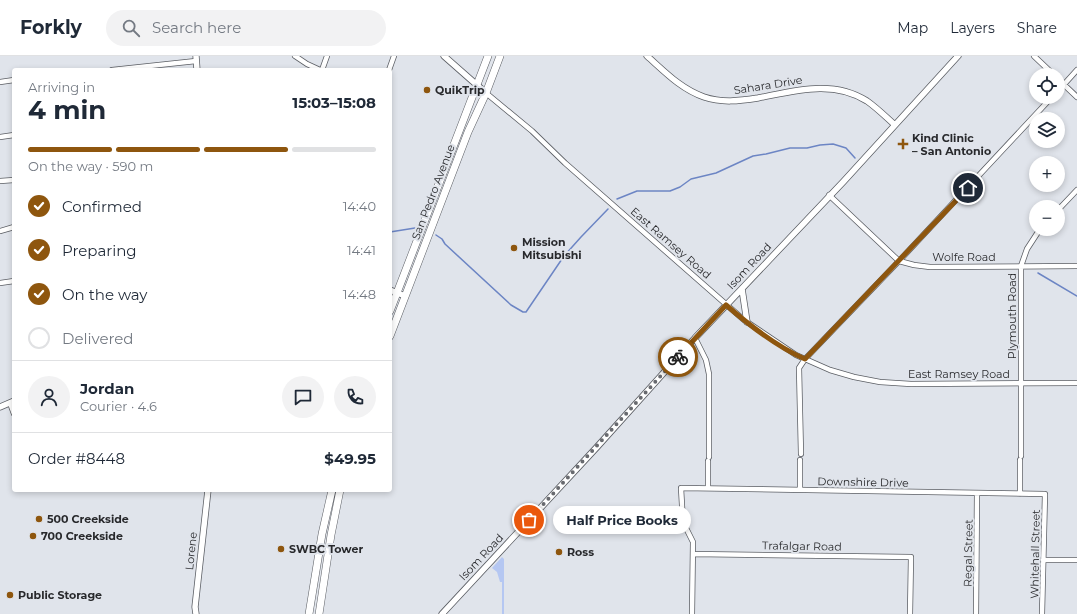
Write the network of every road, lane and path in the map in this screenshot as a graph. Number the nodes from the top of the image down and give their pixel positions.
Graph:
1 (295, 56) edge
2 (327, 56) edge
3 (394, 56) edge
4 (444, 56) edge
5 (488, 56) edge
6 (500, 56) edge
7 (648, 56) edge
8 (958, 56) edge
9 (1034, 56) edge
10 (196, 59) edge
11 (127, 68) edge
12 (316, 68) edge
13 (322, 68) edge
14 (390, 68) edge
15 (1047, 68) edge
16 (1077, 70) edge
17 (12, 80) edge
18 (0, 82) edge
19 (1065, 83) edge
20 (1065, 85) edge
21 (477, 86) junction
22 (486, 93) junction
23 (1077, 97) edge
24 (1045, 104) edge
25 (895, 125) junction
26 (12, 135) edge
27 (0, 137) edge
28 (12, 180) edge
29 (0, 181) edge
30 (439, 185) junction
31 (446, 188) junction
32 (1077, 190) edge
33 (829, 195) junction
34 (1065, 203) edge
35 (12, 228) edge
36 (0, 231) edge
37 (1036, 236) edge
38 (899, 261) junction
39 (1021, 266) junction
40 (1077, 266) edge
41 (12, 281) edge
42 (0, 283) edge
43 (742, 289) junction
44 (394, 291) edge
45 (405, 296) junction
46 (392, 301) edge
47 (726, 305) junction
48 (747, 322) junction
49 (392, 331) edge
50 (695, 338) junction
51 (805, 359) junction
52 (1077, 383) edge
53 (1021, 384) junction
54 (12, 402) edge
55 (0, 407) edge
56 (708, 488) junction
57 (800, 490) junction
58 (208, 492) edge
59 (332, 492) edge
60 (340, 492) edge
61 (977, 493) junction
62 (1020, 494) junction
63 (1045, 494) joint
64 (320, 541) junction
65 (330, 542) junction
66 (693, 554) junction
67 (318, 555) junction
68 (327, 557) junction
69 (1043, 560) junction
70 (1077, 560) edge
71 (196, 614) edge
72 (309, 614) edge
73 (319, 614) edge
74 (442, 614) edge
75 (692, 614) edge
76 (910, 614) edge
77 (976, 614) edge
78 (1042, 614) edge

1 - 12 street
2 - 13 street
3 - 14 street
4 - 21 street
5 - 21 main road, San Pedro Avenue
6 - 22 main road, San Pedro Avenue
7 - 25 street, Sahara Drive
8 - 25 street, Isom Road
9 - 15 street
10 - 11 street
16 - 19 street
17 - 18 street
20 - 23 street
21 - 22 street
21 - 30 main road, San Pedro Avenue
22 - 31 main road, San Pedro Avenue
22 - 47 street, East Ramsey Road
24 - 38 street
25 - 33 street, Isom Road
26 - 27 street
28 - 29 street
30 - 31 main road
30 - 44 main road, San Pedro Avenue
31 - 45 main road, San Pedro Avenue
32 - 34 street
33 - 38 street
33 - 43 street, Isom Road
35 - 36 street
37 - 39 street, Plymouth Road
38 - 39 street, Wolfe Road
38 - 51 street
39 - 40 street, Wolfe Road
39 - 53 street, Plymouth Road
41 - 42 street
43 - 47 street, Isom Road
43 - 48 street
44 - 45 street
44 - 46 main road, San Pedro Avenue
45 - 49 main road, San Pedro Avenue
47 - 48 street, East Ramsey Road
47 - 50 street, Isom Road
48 - 51 street, East Ramsey Road
50 - 56 street
50 - 74 street, Isom Road
51 - 53 street, East Ramsey Road
51 - 57 street
52 - 53 street, East Ramsey Road
53 - 62 street, Plymouth Road
54 - 55 street
56 - 57 street, Downshire Drive
56 - 66 street, Downshire Drive
57 - 61 street, Downshire Drive
58 - 71 street, Lorene
59 - 64 main road
60 - 65 main road
61 - 62 street, Downshire Drive
61 - 77 street, Regal Street
62 - 63 street, Downshire Drive
63 - 69 street, Whitehall Street
64 - 65 main road
64 - 67 main road
65 - 68 main road
66 - 75 street
66 - 76 street, Trafalgar Road
67 - 68 main road
67 - 72 main road
68 - 73 main road
69 - 70 street
69 - 78 street, Whitehall Street

